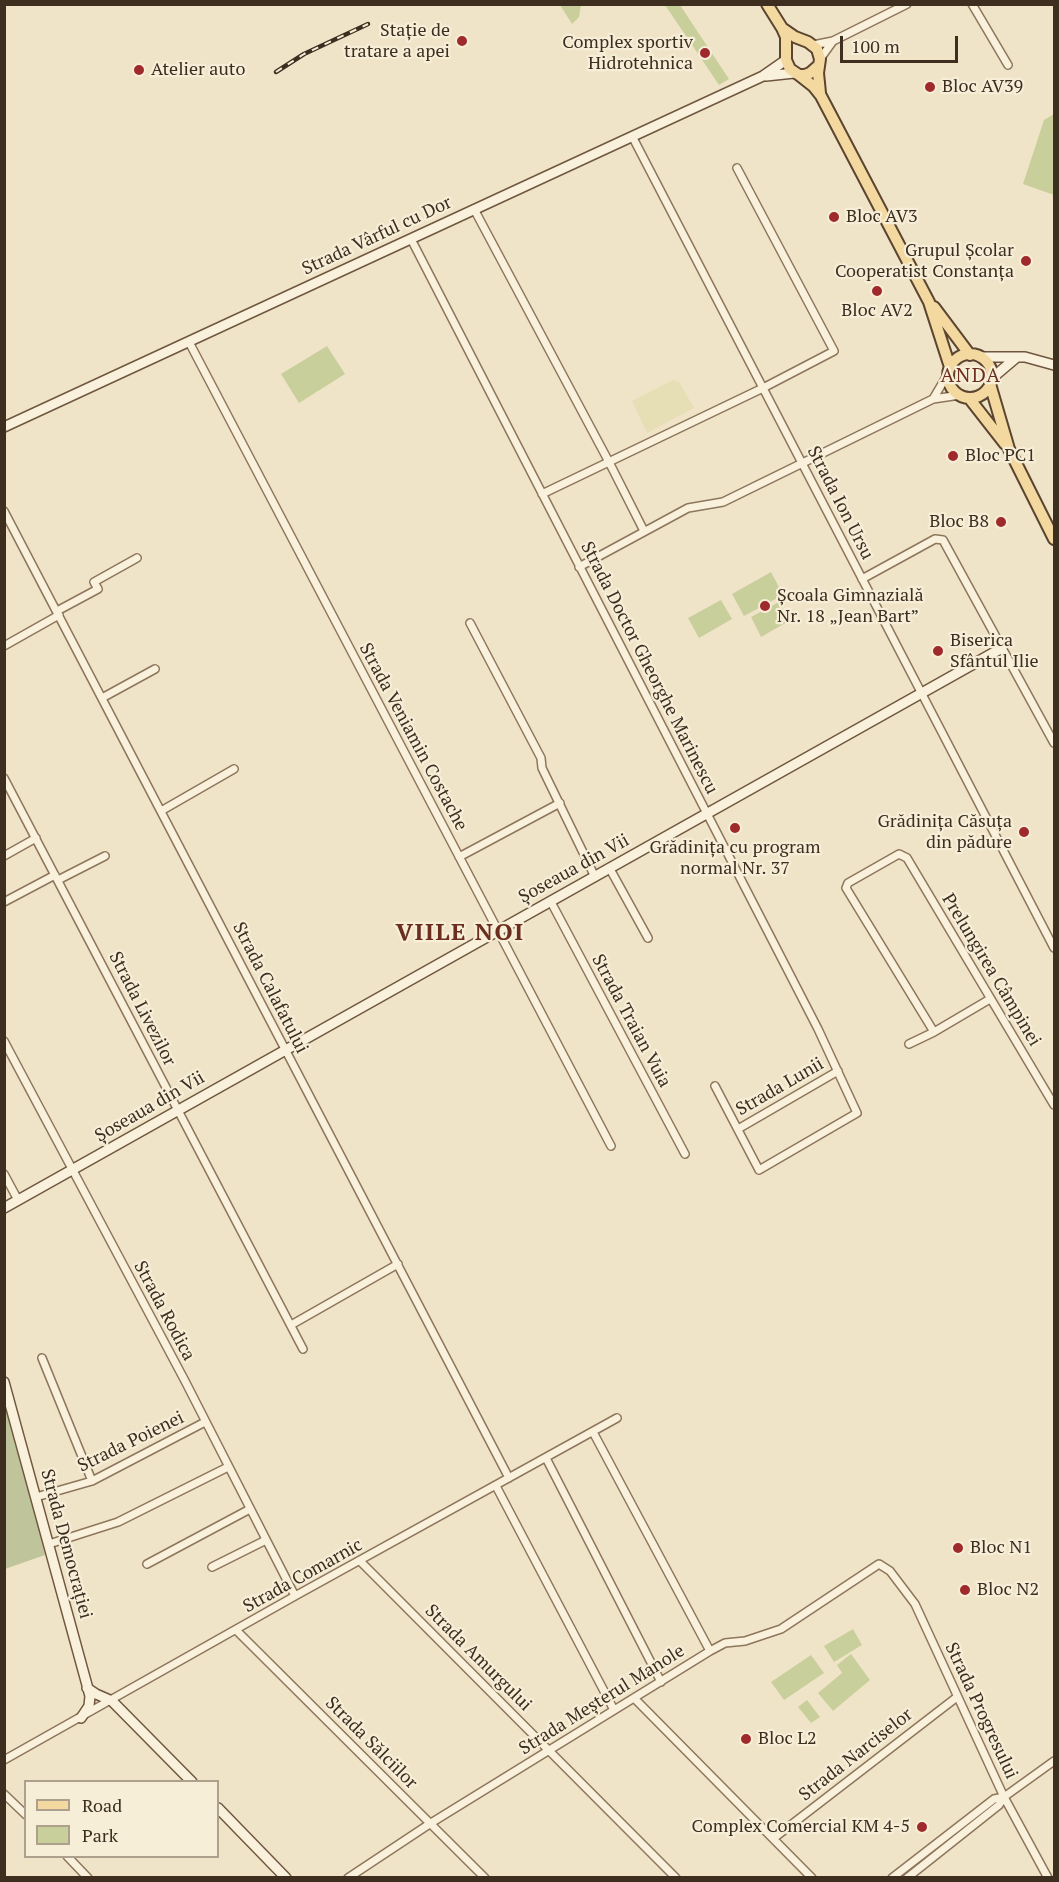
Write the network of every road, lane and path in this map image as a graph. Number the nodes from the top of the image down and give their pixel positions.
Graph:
1 (767, 4) edge
2 (907, 4) edge
3 (972, 4) edge
4 (782, 28) junction
5 (833, 41) junction
6 (808, 43) junction
7 (786, 57) junction
8 (819, 62) junction
9 (1008, 65) dead end
10 (796, 74) junction
11 (763, 76) junction
12 (821, 96) junction
13 (632, 136) junction
14 (737, 168) dead end
15 (474, 209) junction
16 (411, 238) junction
17 (929, 302) junction
18 (189, 342) junction
19 (975, 356) junction
20 (1017, 357) junction
21 (1054, 365) edge
22 (949, 370) junction
23 (991, 382) junction
24 (763, 388) junction
25 (964, 397) junction
26 (933, 399) junction
27 (4, 428) edge
28 (1009, 449) junction
29 (609, 462) junction
30 (802, 464) junction
31 (542, 494) junction
32 (4, 511) edge
33 (644, 531) junction
34 (1054, 539) edge
35 (137, 558) dead end
36 (579, 567) junction
37 (862, 579) junction
38 (58, 613) junction
39 (470, 623) dead end
40 (4, 646) edge
41 (1002, 648) junction
42 (155, 669) dead end
43 (921, 693) junction
44 (102, 698) junction
45 (1054, 743) edge
46 (234, 769) dead end
47 (4, 778) edge
48 (13, 795) junction
49 (4, 800) edge
50 (560, 803) junction
51 (161, 811) junction
52 (707, 813) junction
53 (36, 838) junction
54 (4, 856) edge
55 (105, 856) dead end
56 (459, 856) junction
57 (610, 868) junction
58 (595, 877) junction
59 (57, 878) junction
60 (4, 902) edge
61 (550, 902) junction
62 (497, 930) junction
63 (648, 938) dead end
64 (1054, 948) edge
65 (990, 999) junction
66 (934, 1032) junction
67 (4, 1041) edge
68 (909, 1044) dead end
69 (285, 1049) junction
70 (838, 1071) junction
71 (715, 1086) dead end
72 (1054, 1105) edge
73 (177, 1111) junction
74 (738, 1130) junction
75 (611, 1146) dead end
76 (685, 1154) dead end
77 (72, 1170) junction
78 (4, 1174) edge
79 (18, 1200) junction
80 (4, 1208) edge
81 (398, 1264) junction
82 (291, 1325) junction
83 (303, 1349) dead end
84 (42, 1358) dead end
85 (4, 1382) edge
86 (617, 1418) dead end
87 (205, 1422) junction
88 (593, 1432) junction
89 (546, 1458) junction
90 (228, 1467) junction
91 (509, 1478) junction
92 (92, 1481) junction
93 (496, 1486) junction
94 (36, 1497) junction
95 (250, 1509) junction
96 (266, 1540) junction
97 (50, 1544) junction
98 (361, 1562) junction
99 (147, 1564) dead end
100 (879, 1564) joint
101 (212, 1567) dead end
102 (295, 1596) junction
103 (236, 1630) junction
104 (710, 1651) junction
105 (661, 1682) junction
106 (87, 1688) junction
107 (957, 1697) junction
108 (635, 1698) junction
109 (112, 1701) junction
110 (614, 1710) junction
111 (81, 1718) junction
112 (549, 1750) junction
113 (4, 1761) edge
114 (1054, 1761) edge
115 (190, 1780) edge
116 (4, 1794) edge
117 (1004, 1797) junction
118 (219, 1809) edge
119 (24, 1813) edge
120 (430, 1823) junction
121 (774, 1838) junction
122 (68, 1858) edge
123 (88, 1878) edge
124 (286, 1878) edge
125 (348, 1878) edge
126 (485, 1878) edge
127 (676, 1878) edge
128 (812, 1878) edge
129 (892, 1878) edge
130 (907, 1878) edge
131 (1048, 1878) edge

1 - 4 main road
2 - 5 street
3 - 9 street
4 - 6 main road
4 - 7 main road
5 - 6 street
5 - 8 street
6 - 7 main road
6 - 8 main road
7 - 10 main road
7 - 11 street, Strada Vârful cu Dor
8 - 10 main road
8 - 12 main road
10 - 11 street, Strada Vârful cu Dor
10 - 12 main road
11 - 13 street, Strada Vârful cu Dor
12 - 17 main road
13 - 15 street, Strada Vârful cu Dor
13 - 24 street, Strada Ion Ursu
14 - 24 street
15 - 16 street, Strada Vârful cu Dor
15 - 29 street
16 - 18 street, Strada Vârful cu Dor
16 - 31 street, Strada Doctor Gheorghe Marinescu
17 - 19 main road
17 - 22 main road
18 - 27 street, Strada Vârful cu Dor
18 - 56 street, Strada Veniamin Costache
19 - 20 street
19 - 22 main road
19 - 23 main road
20 - 21 street
20 - 23 street
22 - 25 main road
22 - 26 street
23 - 25 main road
23 - 28 main road
24 - 29 street
24 - 30 street, Strada Ion Ursu
25 - 26 street
25 - 28 main road
26 - 30 street
28 - 34 main road
29 - 31 street
29 - 33 street
30 - 33 street
30 - 37 street, Strada Ion Ursu
31 - 36 street, Strada Doctor Gheorghe Marinescu
32 - 38 street, Strada Calafatului
33 - 36 street
35 - 38 street
36 - 52 street, Strada Doctor Gheorghe Marinescu
37 - 41 street
37 - 43 street, Strada Ion Ursu
38 - 40 street
38 - 44 street, Strada Calafatului
39 - 50 street
41 - 43 street, Șoseaua din Vii
41 - 45 street
42 - 44 street
43 - 52 street, Șoseaua din Vii
43 - 64 street, Strada Ion Ursu
44 - 51 street, Strada Calafatului
46 - 51 street
47 - 48 street, Strada Livezilor
48 - 49 street
48 - 53 street, Strada Livezilor
50 - 56 street
50 - 58 street
51 - 69 street, Strada Calafatului
52 - 57 street, Șoseaua din Vii
52 - 70 street, Strada Doctor Gheorghe Marinescu
53 - 54 street
53 - 59 street, Strada Livezilor
55 - 59 street
56 - 62 street, Strada Veniamin Costache
57 - 58 street, Șoseaua din Vii
57 - 63 street
58 - 61 street, Șoseaua din Vii
59 - 60 street
59 - 73 street, Strada Livezilor
61 - 62 street, Șoseaua din Vii
61 - 76 street, Strada Traian Vuia
62 - 69 street, Șoseaua din Vii
62 - 75 street, Strada Veniamin Costache
65 - 66 street
65 - 66 street, Prelungirea Câmpinei
65 - 72 street, Prelungirea Câmpinei
66 - 68 street
67 - 77 street, Strada Rodica
69 - 73 street, Șoseaua din Vii
69 - 81 street, Strada Calafatului
70 - 74 street, Strada Lunii
70 - 74 street, Strada Doctor Gheorghe Marinescu
71 - 74 street
73 - 77 street, Șoseaua din Vii
73 - 82 street, Strada Livezilor
77 - 79 street, Șoseaua din Vii
77 - 87 street, Strada Rodica
78 - 79 street
79 - 80 street, Șoseaua din Vii
81 - 82 street
81 - 91 street, Strada Calafatului
82 - 83 street, Strada Livezilor
84 - 92 street
85 - 94 street, Strada Democrației
86 - 88 street, Strada Comarnic
87 - 90 street, Strada Rodica
87 - 92 street, Strada Poienei
88 - 89 street, Strada Comarnic
88 - 104 street
89 - 91 street, Strada Comarnic
89 - 105 street
90 - 95 street, Strada Rodica
90 - 97 street
91 - 93 street, Strada Comarnic
92 - 94 street, Strada Poienei
93 - 98 street, Strada Comarnic
93 - 110 street
94 - 97 street, Strada Democrației
95 - 96 street, Strada Rodica
95 - 99 street
96 - 101 street
96 - 102 street, Strada Rodica
97 - 106 street, Strada Democrației
98 - 102 street, Strada Comarnic
98 - 112 street, Strada Amurgului
100 - 104 street, Strada Meșterul Manole
100 - 107 street, Strada Progresului
102 - 103 street, Strada Comarnic
103 - 109 street, Strada Comarnic
103 - 120 street, Strada Sălciilor
104 - 105 street, Strada Meșterul Manole
105 - 108 street, Strada Meșterul Manole
106 - 109 street
106 - 111 street
107 - 117 street, Strada Progresului
107 - 121 street, Strada Narciselor
108 - 110 street, Strada Meșterul Manole
108 - 121 street
109 - 111 street, Strada Comarnic
109 - 115 street
110 - 112 street, Strada Meșterul Manole
111 - 113 street, Strada Comarnic
112 - 120 street, Strada Meșterul Manole
112 - 127 street, Strada Amurgului
114 - 117 street
116 - 119 street
117 - 129 street
117 - 130 street
117 - 131 street, Strada Progresului
118 - 124 street
120 - 125 street, Strada Meșterul Manole
120 - 126 street, Strada Sălciilor
121 - 128 street
122 - 123 street

